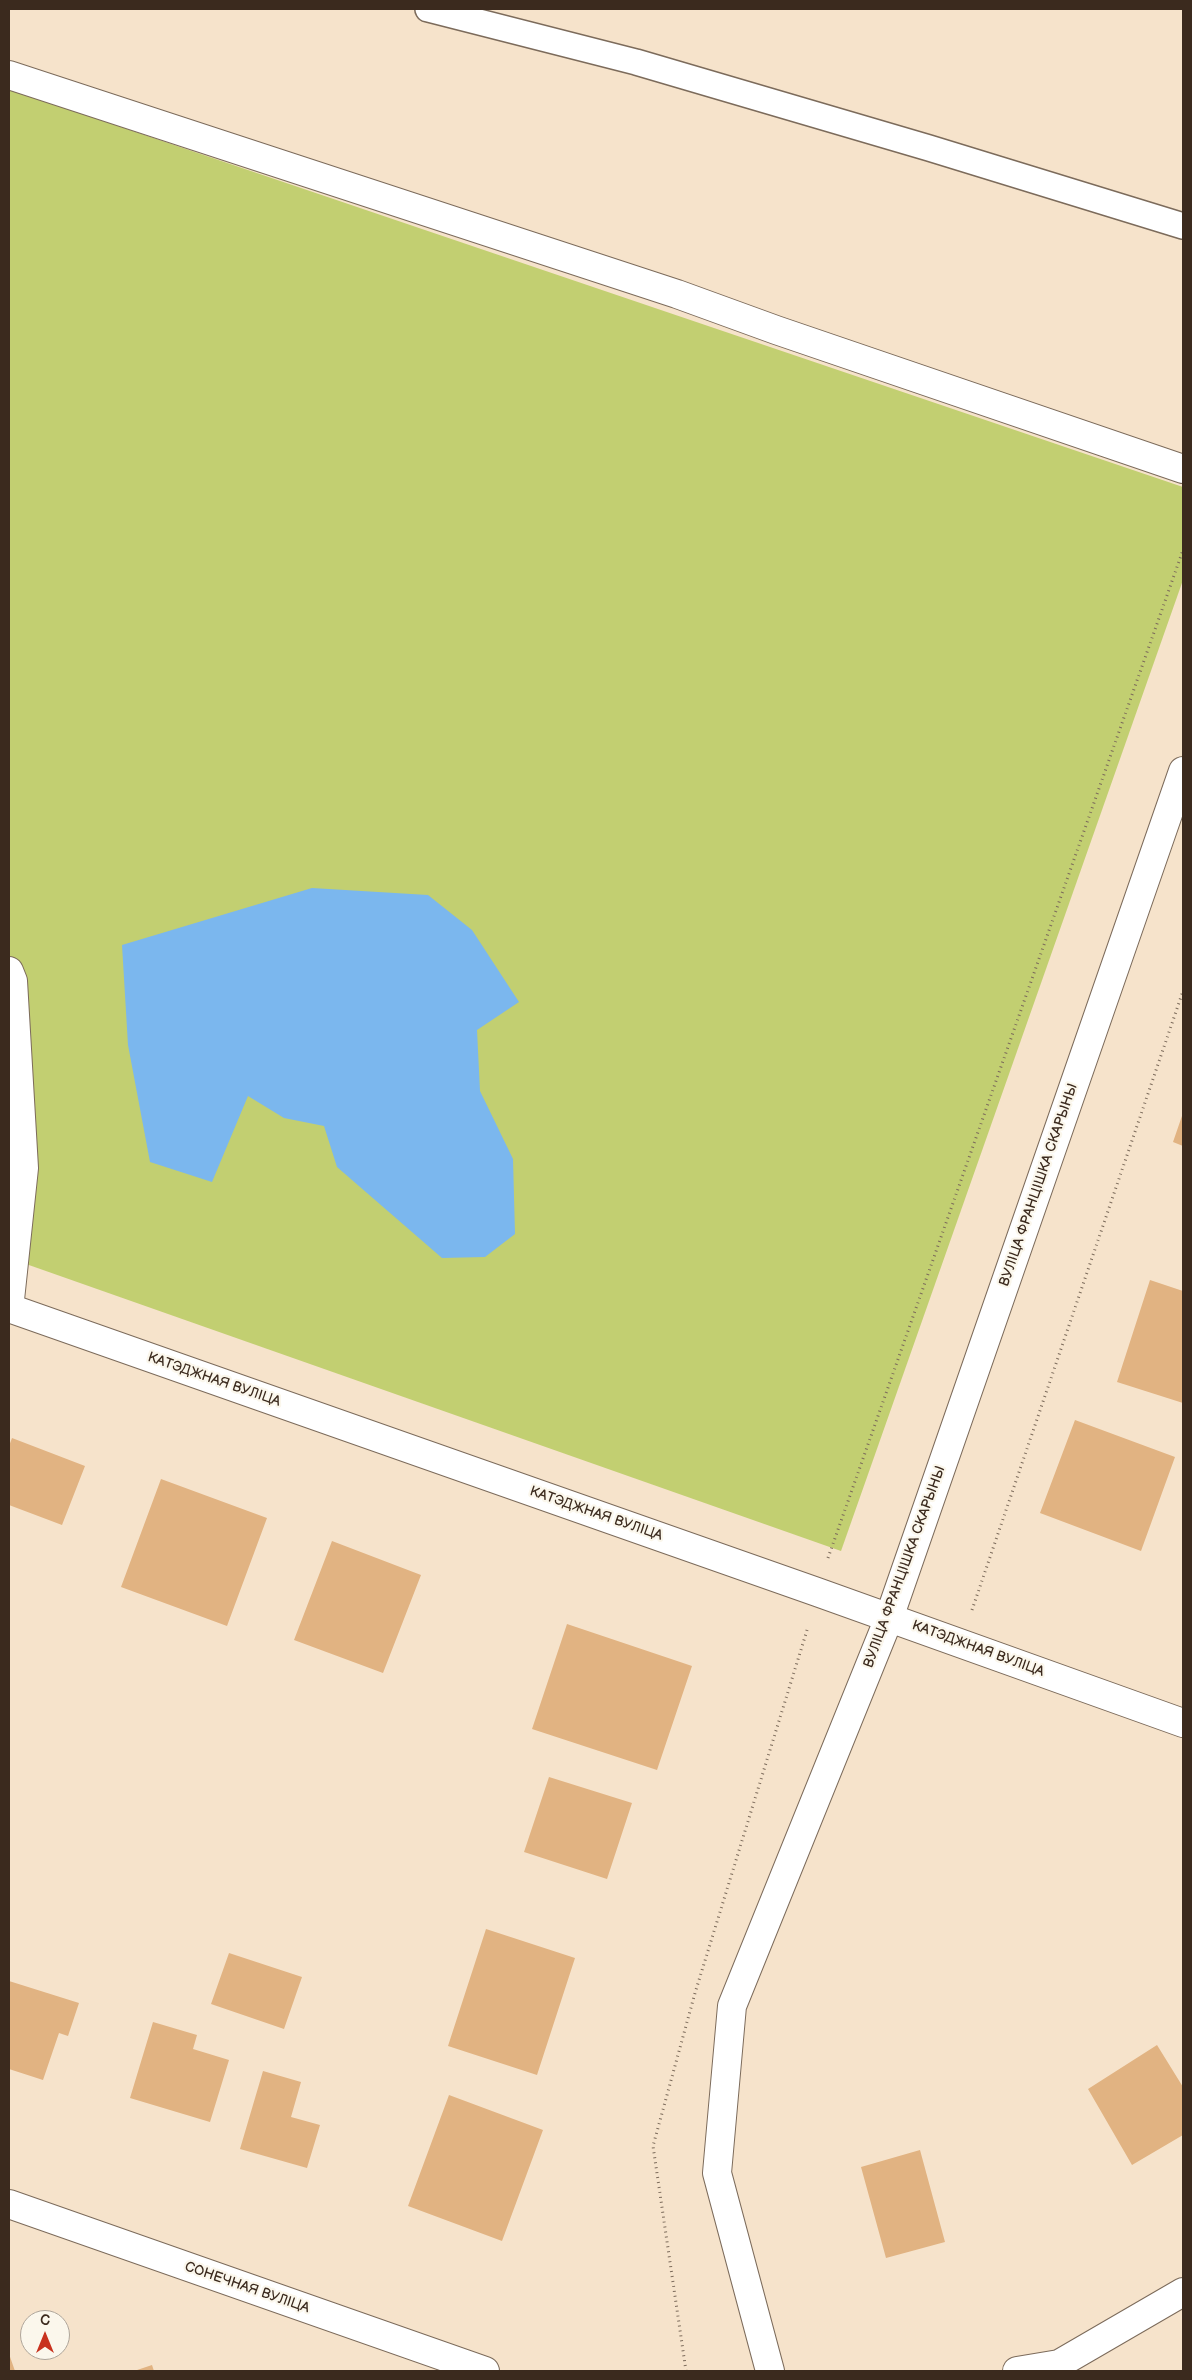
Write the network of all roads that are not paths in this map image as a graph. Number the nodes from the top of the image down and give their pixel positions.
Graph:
1 (428, 9) edge
2 (9, 75) edge
3 (1183, 226) edge
4 (1183, 469) edge
5 (1183, 771) edge
6 (9, 971) edge
7 (9, 1309) edge
8 (889, 1618) junction
9 (1183, 1723) edge
10 (9, 2204) edge
11 (1183, 2292) edge
12 (485, 2371) edge
13 (770, 2371) edge
14 (1016, 2371) edge

1 - 3 lane
2 - 4 street
5 - 8 street, ВУЛІЦА ФРАНЦІШКА СКАРЫНЫ
6 - 7 street
7 - 8 street, КАТЭДЖНАЯ ВУЛІЦА
8 - 9 street, КАТЭДЖНАЯ ВУЛІЦА
8 - 13 street, ВУЛІЦА ФРАНЦІШКА СКАРЫНЫ
10 - 12 street, СОНЕЧНАЯ ВУЛІЦА
11 - 14 street

